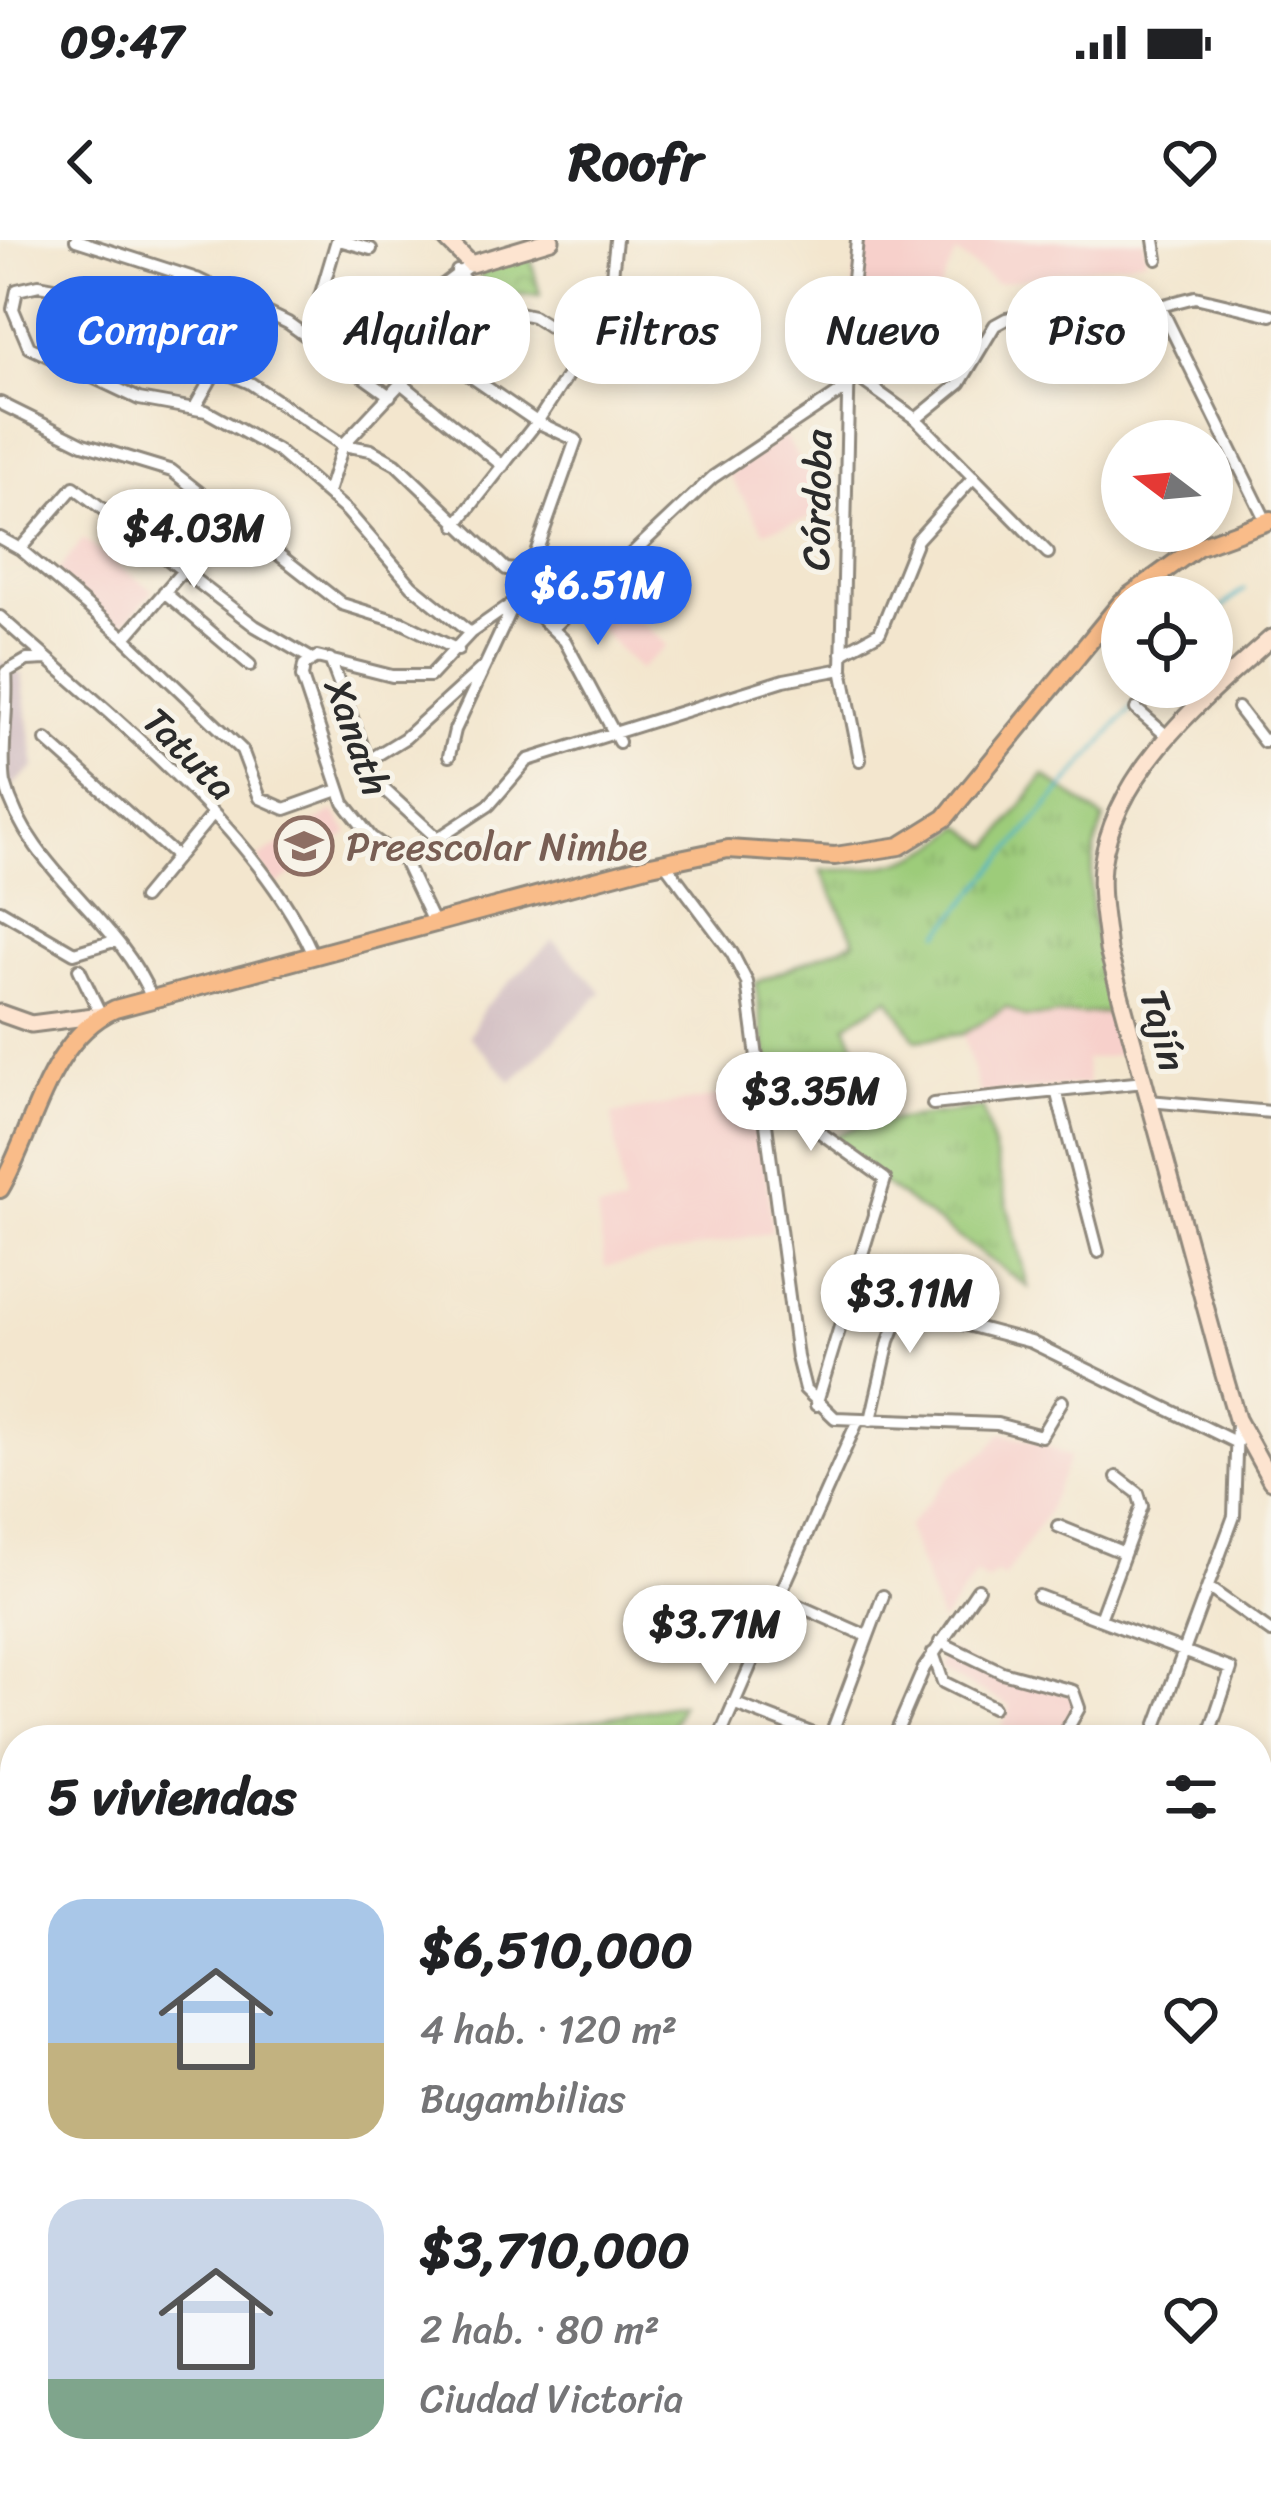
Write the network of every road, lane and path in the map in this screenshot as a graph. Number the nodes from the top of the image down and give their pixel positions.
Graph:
1 (76, 240) edge
2 (338, 240) edge
3 (449, 240) edge
4 (551, 240) edge
5 (616, 240) edge
6 (856, 240) edge
7 (1154, 240) edge
8 (371, 249) dead end
9 (1157, 259) dead end
10 (464, 267) junction
11 (188, 276) edge
12 (327, 276) edge
13 (453, 276) edge
14 (612, 276) edge
15 (854, 276) edge
16 (36, 286) edge
17 (1168, 303) edge
18 (1271, 315) edge
19 (1006, 319) edge
20 (1168, 321) edge
21 (554, 332) edge
22 (36, 351) edge
23 (106, 384) edge
24 (208, 384) edge
25 (245, 384) edge
26 (373, 384) edge
27 (400, 384) edge
28 (402, 384) edge
29 (476, 384) edge
30 (562, 384) edge
31 (868, 384) edge
32 (848, 386) joint
33 (390, 396) junction
34 (0, 403) edge
35 (195, 407) junction
36 (916, 419) junction
37 (537, 422) junction
38 (344, 445) junction
39 (503, 466) junction
40 (974, 477) junction
41 (328, 492) junction
42 (230, 516) junction
43 (456, 525) junction
44 (1269, 526) edge
45 (0, 538) edge
46 (17, 547) junction
47 (1048, 553) dead end
48 (532, 561) junction
49 (182, 569) junction
50 (1158, 576) edge
51 (164, 592) junction
52 (517, 602) junction
53 (0, 616) edge
54 (554, 627) junction
55 (1101, 629) edge
56 (470, 633) junction
57 (125, 638) junction
58 (1271, 638) edge
59 (458, 650) junction
60 (842, 653) junction
61 (46, 658) junction
62 (310, 658) junction
63 (331, 659) junction
64 (488, 659) junction
65 (250, 665) dead end
66 (842, 669) junction
67 (3, 671) edge
68 (1238, 708) dead end
69 (1136, 709) dead end
70 (1167, 736) junction
71 (1271, 737) edge
72 (617, 738) junction
73 (46, 740) dead end
74 (449, 756) dead end
75 (369, 760) junction
76 (860, 760) dead end
77 (2, 776) edge
78 (338, 790) junction
79 (212, 816) junction
80 (437, 838) junction
81 (177, 856) junction
82 (404, 861) junction
83 (664, 862) junction
84 (143, 898) dead end
85 (0, 910) edge
86 (433, 922) junction
87 (114, 941) junction
88 (312, 953) junction
89 (79, 969) dead end
90 (151, 997) junction
91 (0, 1013) edge
92 (101, 1015) junction
93 (1144, 1082) junction
94 (764, 1092) junction
95 (1057, 1094) junction
96 (1149, 1101) junction
97 (933, 1104) dead end
98 (1271, 1112) edge
99 (0, 1189) edge
100 (1098, 1252) dead end
101 (914, 1278) dead end
102 (956, 1322) dead end
103 (1062, 1401) dead end
104 (816, 1405) junction
105 (1237, 1419) junction
106 (865, 1420) junction
107 (1237, 1443) junction
108 (1117, 1477) dead end
109 (1271, 1480) edge
110 (1058, 1526) dead end
111 (1124, 1553) junction
112 (978, 1588) dead end
113 (1209, 1588) junction
114 (883, 1596) dead end
115 (1038, 1596) dead end
116 (1100, 1619) junction
117 (1271, 1632) edge
118 (867, 1636) junction
119 (758, 1648) dead end
120 (937, 1648) junction
121 (1185, 1653) junction
122 (733, 1703) junction
123 (993, 1707) dead end
124 (724, 1725) edge
125 (790, 1725) edge
126 (834, 1725) edge
127 (900, 1725) edge
128 (1069, 1725) edge
129 (1157, 1725) edge
130 (1212, 1725) edge

1 - 11 street
2 - 8 street
2 - 12 street
3 - 10 main road
4 - 10 main road
5 - 14 street
6 - 15 street, Córdoba
7 - 9 street
10 - 13 street
10 - 21 street
16 - 22 street
17 - 18 street
19 - 36 street
20 - 44 street
23 - 35 street
24 - 35 street
25 - 38 street
26 - 33 street
27 - 33 street
28 - 39 street
29 - 37 street
30 - 37 street
31 - 36 street
32 - 54 street
32 - 60 street, Córdoba
33 - 38 street
34 - 42 street
35 - 41 street
36 - 40 street
37 - 39 street
37 - 48 street
38 - 41 street
38 - 43 street
39 - 43 street
40 - 47 street
40 - 60 street
41 - 56 street
42 - 49 street
42 - 59 street
43 - 48 street
44 - 50 main road
45 - 46 street
46 - 49 street
46 - 57 street
48 - 52 street
49 - 51 street
49 - 62 street
51 - 57 street
51 - 65 street
52 - 54 street
52 - 56 street
52 - 64 street
53 - 61 street, Tatuta
54 - 72 street
55 - 83 main road
56 - 59 street, Xanath
57 - 78 street
58 - 70 main road, Tajín
59 - 63 street, Xanath
60 - 66 street, Córdoba
61 - 67 street
61 - 79 street, Tatuta
62 - 63 street, Xanath
62 - 78 street, Xanath
63 - 75 street
64 - 74 street
64 - 75 street
66 - 72 street
66 - 76 street, Córdoba
67 - 77 street
68 - 71 street
69 - 70 street
70 - 93 main road, Tajín
72 - 80 street
73 - 81 street
75 - 80 street
77 - 87 street
78 - 82 street, Xanath
79 - 81 street
79 - 88 street, Tatuta
80 - 82 street
81 - 84 street
82 - 86 street, Xanath
83 - 86 main road
83 - 94 street
85 - 87 street
86 - 88 main road
87 - 90 street
88 - 90 main road
89 - 92 street
90 - 92 main road
91 - 92 main road
92 - 99 main road
93 - 95 street
93 - 96 main road, Tajín
94 - 104 street
94 - 104 street
95 - 97 street
95 - 100 street
96 - 98 street
96 - 105 main road, Tajín
101 - 106 street
102 - 107 street
103 - 106 street
104 - 106 street
105 - 107 street
105 - 109 main road, Tajín
106 - 118 street
107 - 113 street
108 - 111 street
110 - 111 street
111 - 116 street
112 - 120 street
113 - 117 street
113 - 121 street
114 - 118 street
115 - 116 street
116 - 121 street
118 - 126 street
119 - 122 street
120 - 123 street
120 - 127 street
120 - 128 street
121 - 129 street
121 - 130 street
122 - 124 street
122 - 125 street

